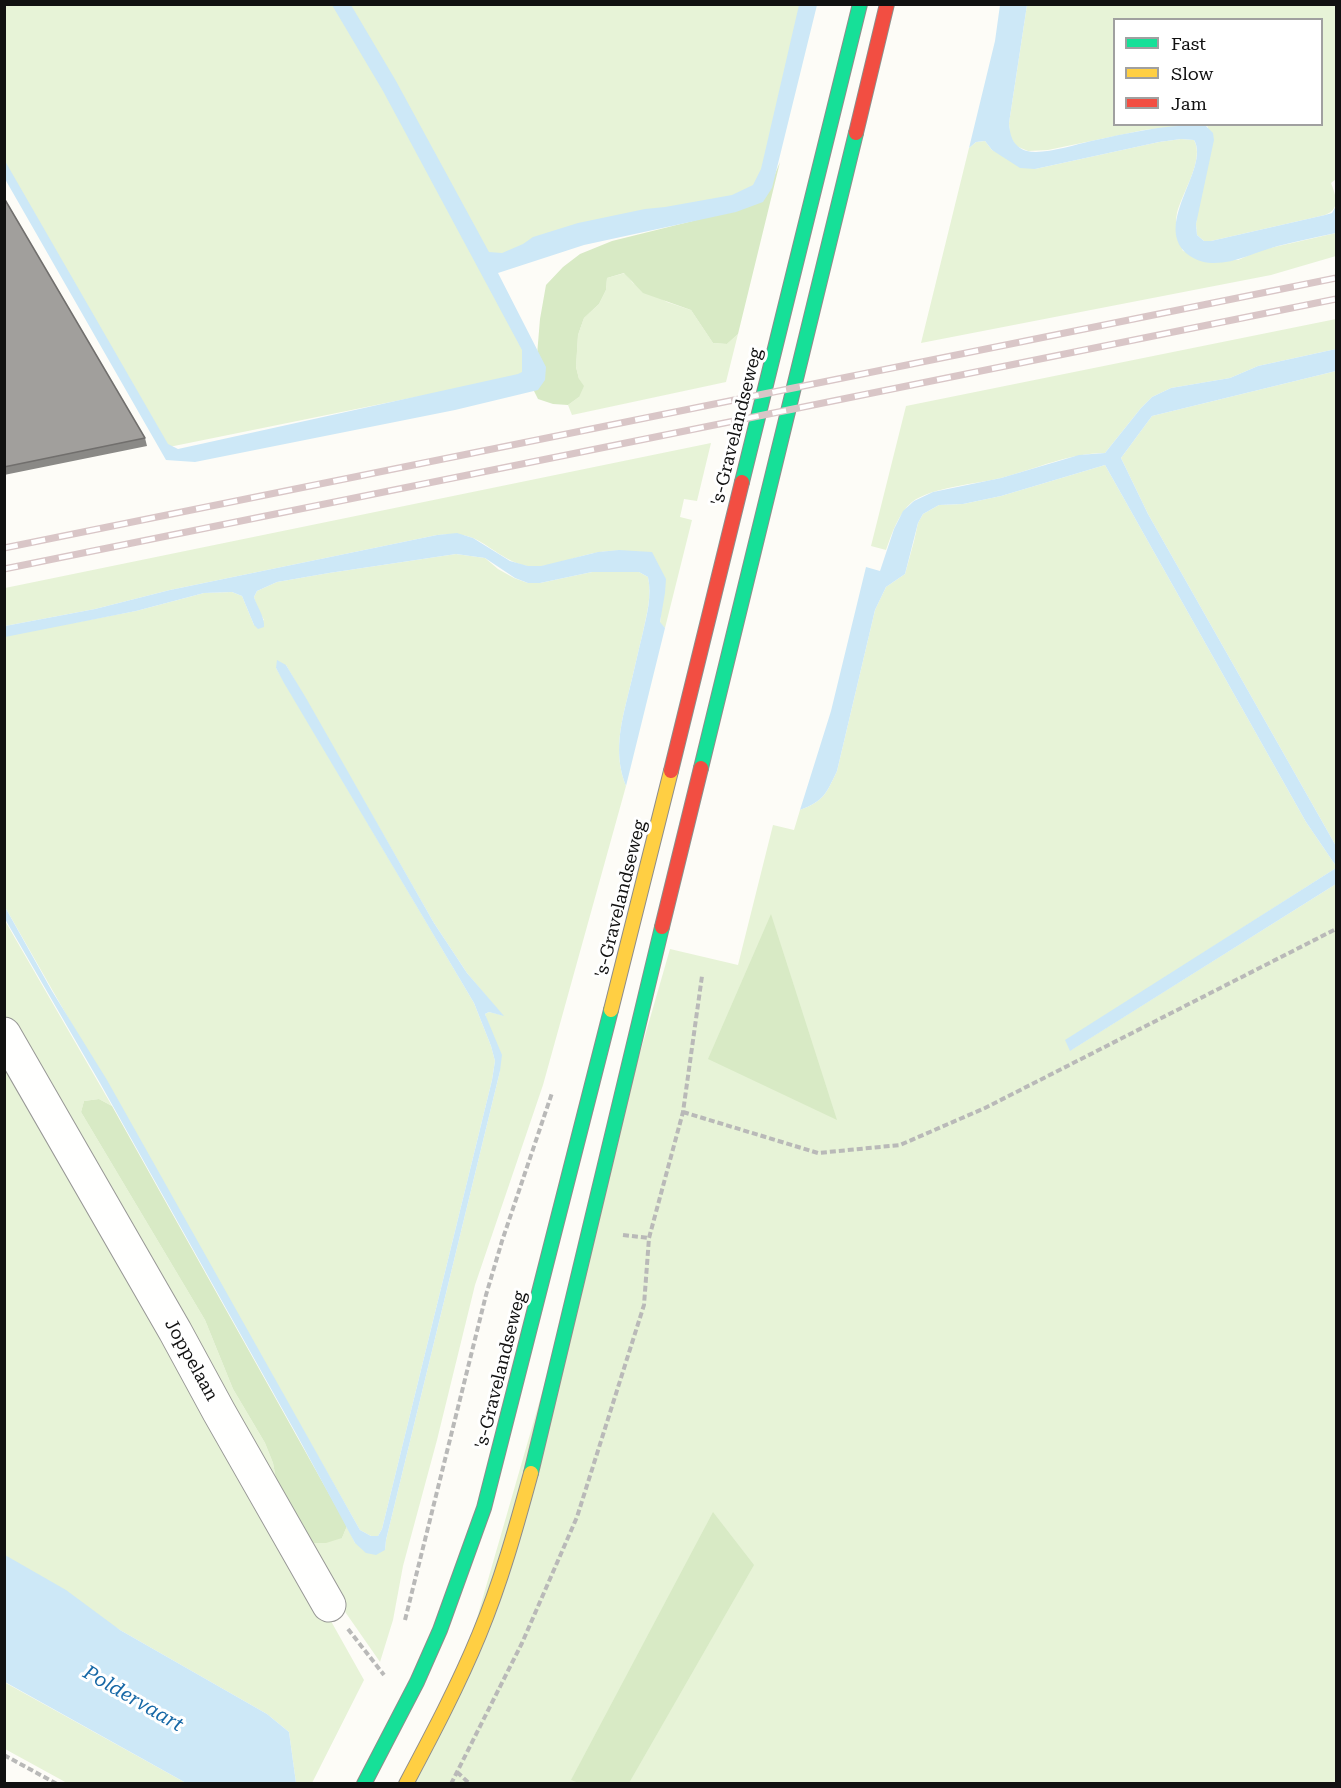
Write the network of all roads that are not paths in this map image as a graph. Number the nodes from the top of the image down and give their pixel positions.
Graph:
1 (860, 4) edge
2 (888, 4) edge
3 (4, 1034) edge
4 (329, 1605) road end
5 (364, 1784) edge
6 (406, 1784) edge

1 - 5 main road, 's-Gravelandseweg
2 - 6 main road
3 - 4 street, Joppelaan

